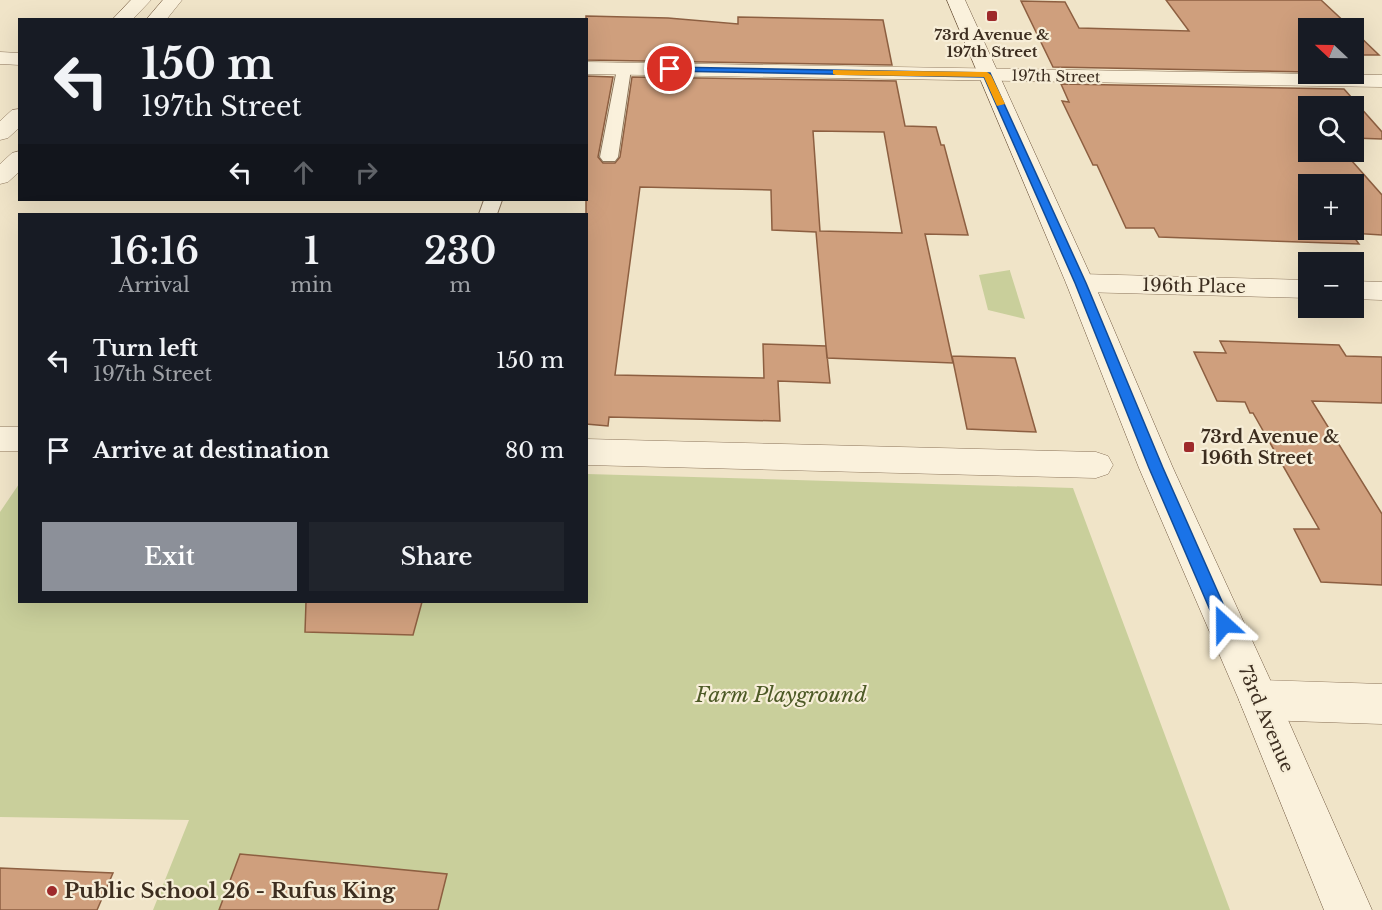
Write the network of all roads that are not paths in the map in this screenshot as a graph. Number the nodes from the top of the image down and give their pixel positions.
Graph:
1 (142, 0) edge
2 (173, 0) edge
3 (956, 0) edge
4 (123, 18) edge
5 (157, 18) edge
6 (0, 58) edge
7 (18, 59) edge
8 (588, 68) edge
9 (624, 69) junction
10 (987, 75) junction
11 (1382, 81) edge
12 (18, 117) edge
13 (0, 133) edge
14 (609, 157) dead end
15 (18, 160) edge
16 (0, 177) edge
17 (1080, 283) junction
18 (1298, 289) edge
19 (1364, 290) edge
20 (1382, 291) edge
21 (0, 439) edge
22 (18, 439) edge
23 (588, 452) edge
24 (1096, 465) dead end
25 (1259, 700) junction
26 (1382, 704) edge
27 (1348, 910) edge

1 - 4 street
2 - 5 street
3 - 10 street, 73rd Avenue
6 - 7 street
8 - 9 street, 197th Street
9 - 10 street, 197th Street
9 - 14 lane
10 - 11 street, 197th Street
10 - 17 street, 73rd Avenue
12 - 13 street
15 - 16 street
17 - 18 street, 196th Place
17 - 25 street, 73rd Avenue
19 - 20 street
21 - 22 street
23 - 24 street
25 - 26 street
25 - 27 street, 73rd Avenue

